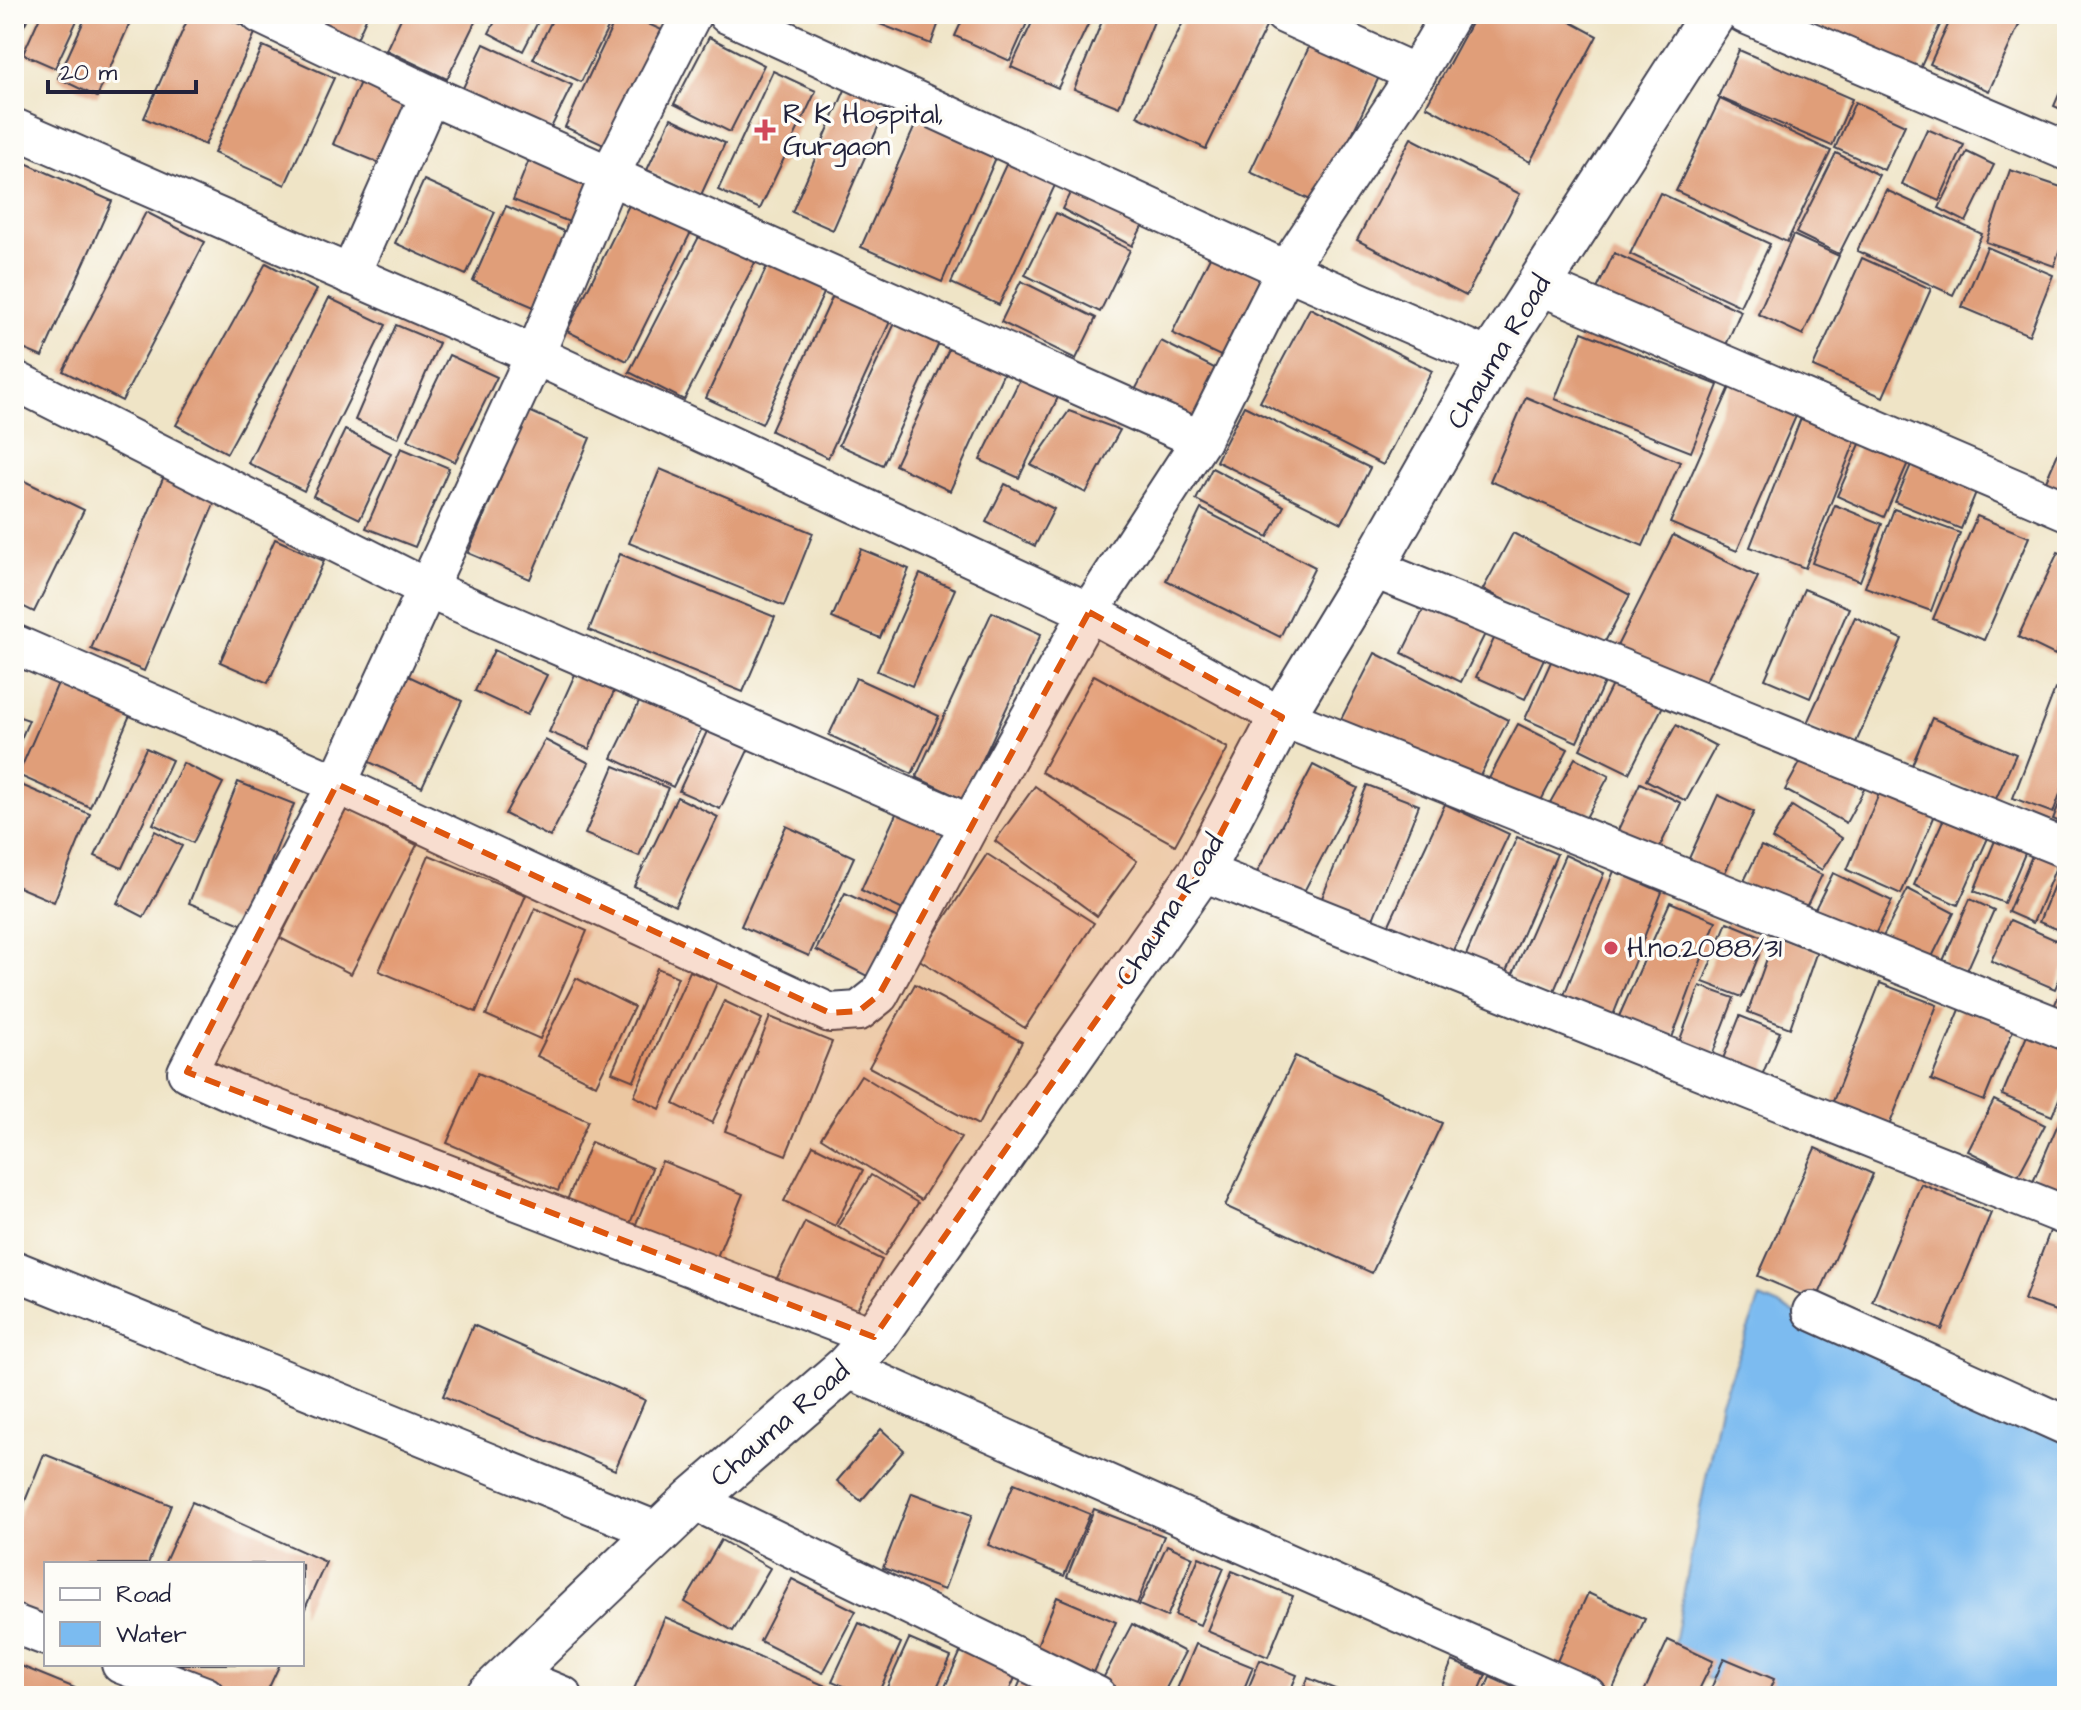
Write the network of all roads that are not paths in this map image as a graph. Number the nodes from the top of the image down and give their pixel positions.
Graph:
1 (260, 14) edge
2 (692, 14) edge
3 (727, 14) edge
4 (1284, 14) edge
5 (1451, 14) edge
6 (1713, 14) edge
7 (1745, 14) edge
8 (1416, 74) junction
9 (430, 95) junction
10 (14, 128) edge
11 (2067, 151) edge
12 (610, 174) junction
13 (1286, 270) junction
14 (350, 275) junction
15 (1539, 285) junction
16 (535, 355) junction
17 (1491, 359) junction
18 (14, 380) edge
19 (1201, 440) junction
20 (2067, 511) edge
21 (1372, 568) junction
22 (428, 589) junction
23 (1089, 612) junction
24 (14, 644) edge
25 (1282, 717) junction
26 (337, 784) junction
27 (970, 824) junction
28 (2067, 849) edge
29 (1201, 871) junction
30 (2067, 1031) edge
31 (2067, 1216) edge
32 (14, 1270) edge
33 (1812, 1311) dead end
34 (860, 1352) junction
35 (2067, 1426) edge
36 (693, 1500) junction
37 (659, 1532) junction
38 (14, 1624) edge
39 (44, 1635) edge
40 (126, 1666) edge
41 (500, 1685) edge
42 (205, 1696) edge
43 (563, 1696) edge
44 (1097, 1696) edge
45 (1587, 1696) edge

1 - 9 street
2 - 12 street
3 - 13 street
4 - 8 street
5 - 8 street
6 - 15 street, Chauma Road
7 - 11 street
8 - 13 street
9 - 12 street
9 - 14 street
10 - 14 street
12 - 16 street
12 - 19 street
13 - 17 street
13 - 19 street
14 - 16 street
15 - 17 street, Chauma Road
15 - 20 street
16 - 22 street
16 - 23 street
17 - 21 street, Chauma Road
18 - 22 street
19 - 23 street
21 - 25 street, Chauma Road
21 - 28 street
22 - 26 street
22 - 27 street
23 - 25 street
23 - 27 street
24 - 26 street
25 - 29 street, Chauma Road
25 - 30 street
26 - 27 street
26 - 34 street
29 - 31 street
29 - 34 street, Chauma Road
32 - 37 street
33 - 35 street
34 - 36 street, Chauma Road
34 - 45 street
36 - 37 street, Chauma Road
36 - 44 street
37 - 41 street, Chauma Road
38 - 39 street
40 - 42 street
41 - 43 street

